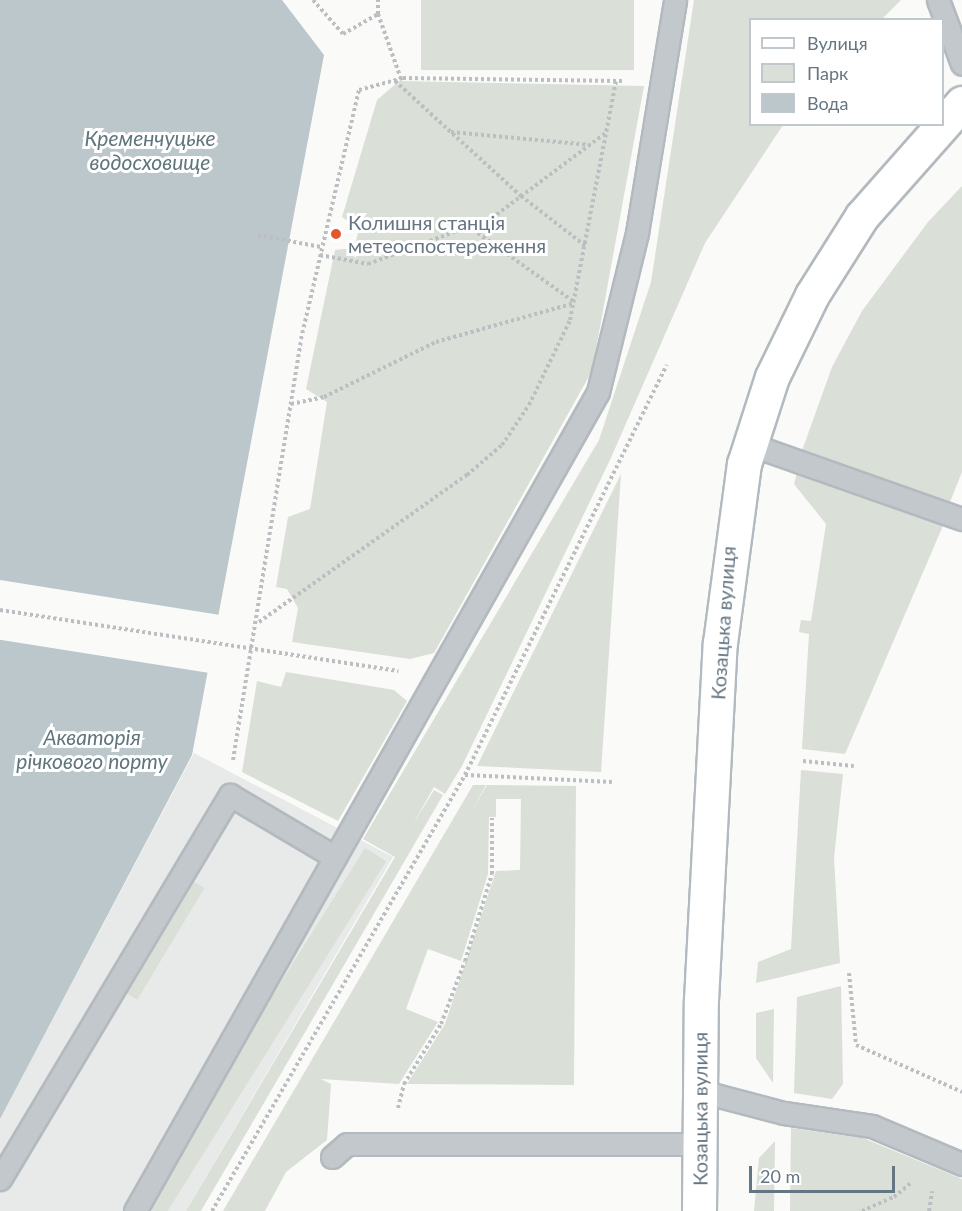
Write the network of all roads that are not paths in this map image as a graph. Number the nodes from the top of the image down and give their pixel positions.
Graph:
1 (675, 0) edge
2 (938, 0) edge
3 (962, 64) edge
4 (962, 103) edge
5 (944, 123) edge
6 (942, 126) edge
7 (749, 444) junction
8 (962, 519) edge
9 (335, 857) junction
10 (700, 1091) junction
11 (700, 1144) junction
12 (332, 1157) dead end
13 (962, 1164) edge
14 (0, 1179) edge
15 (135, 1211) edge
16 (699, 1211) edge

1 - 9 lane
2 - 3 lane
4 - 5 main road, Козацька вулиця
6 - 7 main road, Козацька вулиця
7 - 8 lane
7 - 10 main road, Козацька вулиця
9 - 14 lane
9 - 15 lane
10 - 11 main road, Козацька вулиця
10 - 13 lane
11 - 12 lane
11 - 16 main road, Козацька вулиця

